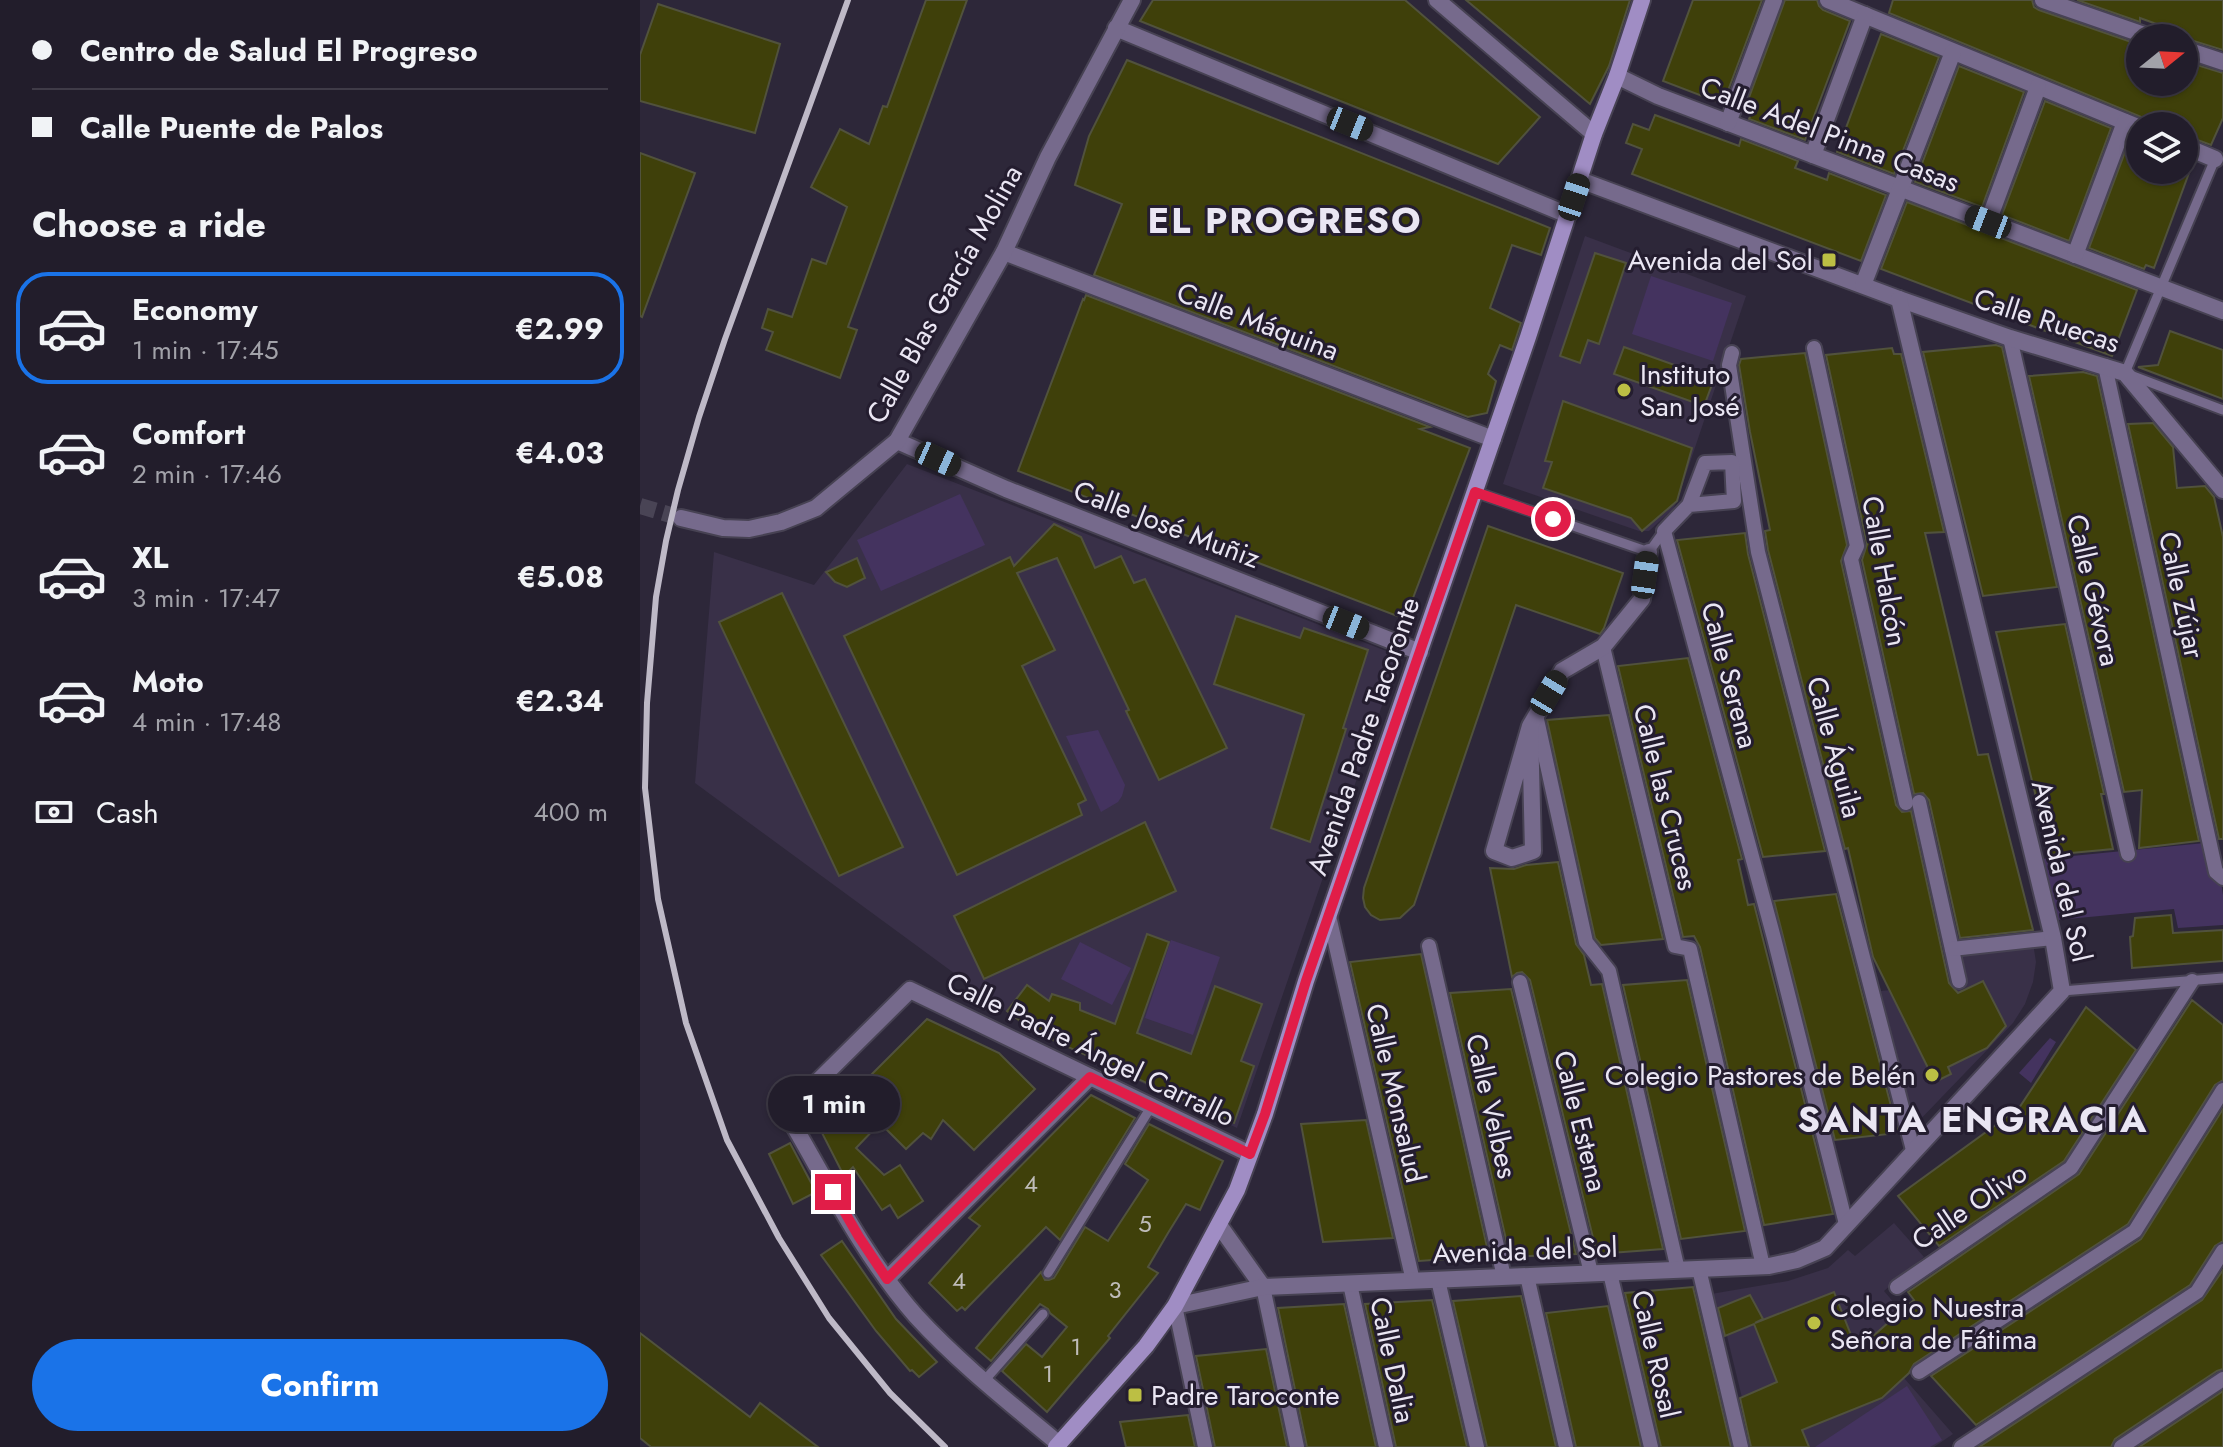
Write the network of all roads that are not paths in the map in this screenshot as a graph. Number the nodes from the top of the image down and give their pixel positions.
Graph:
1 (1132, 0) edge
2 (1437, 0) edge
3 (1642, 0) edge
4 (1774, 0) edge
5 (1828, 0) edge
6 (2048, 1) edge
7 (1865, 15) junction
8 (1116, 28) junction
9 (2126, 28) edge
10 (1953, 52) junction
11 (2198, 54) edge
12 (2223, 62) edge
13 (1617, 76) junction
14 (2038, 87) junction
15 (1728, 123) junction
16 (2126, 123) edge
17 (1594, 134) junction
18 (2126, 139) edge
19 (2198, 152) edge
20 (1813, 155) junction
21 (2215, 159) joint
22 (1580, 180) junction
23 (1901, 189) junction
24 (1568, 215) junction
25 (1988, 222) junction
26 (1004, 252) junction
27 (2075, 255) junction
28 (1863, 285) junction
29 (2161, 288) junction
30 (1899, 299) junction
31 (2223, 311) edge
32 (2010, 338) junction
33 (1814, 348) dead end
34 (1732, 353) dead end
35 (2105, 366) junction
36 (2125, 373) junction
37 (2223, 410) edge
38 (1493, 439) junction
39 (897, 441) junction
40 (2223, 490) edge
41 (1475, 492) junction
42 (1689, 505) dead end
43 (681, 518) tunnel mouth
44 (1664, 531) junction
45 (1649, 552) junction
46 (1603, 647) junction
47 (1420, 652) junction
48 (1533, 721) junction
49 (2128, 854) dead end
50 (2223, 878) edge
51 (1329, 916) junction
52 (2053, 938) junction
53 (1429, 946) dead end
54 (1952, 949) junction
55 (2223, 978) edge
56 (1959, 981) dead end
57 (2192, 981) junction
58 (1520, 982) dead end
59 (2062, 991) junction
60 (1090, 1077) junction
61 (2223, 1090) edge
62 (1151, 1107) junction
63 (1913, 1150) junction
64 (1250, 1154) junction
65 (1846, 1224) junction
66 (1219, 1225) junction
67 (2223, 1251) edge
68 (1763, 1266) junction
69 (1699, 1269) junction
70 (1678, 1270) junction
71 (1048, 1273) dead end
72 (1591, 1273) junction
73 (1610, 1273) junction
74 (1527, 1276) junction
75 (1504, 1277) junction
76 (887, 1279) junction
77 (1438, 1280) junction
78 (1413, 1281) junction
79 (1350, 1284) junction
80 (1263, 1287) junction
81 (1897, 1287) dead end
82 (1175, 1306) junction
83 (1043, 1314) dead end
84 (1919, 1372) dead end
85 (2223, 1379) edge
86 (984, 1381) junction
87 (1057, 1445) edge
88 (1205, 1447) edge
89 (1297, 1447) edge
90 (1386, 1447) edge
91 (1477, 1447) edge
92 (1566, 1447) edge
93 (1651, 1447) edge
94 (1741, 1447) edge
95 (1961, 1447) edge
96 (2121, 1447) edge

1 - 8 street, Calle Blas García Molina
2 - 17 street
3 - 13 main road, Avenida Padre Tacoronte
4 - 15 street
5 - 7 street
6 - 9 street
7 - 10 street
7 - 20 street
8 - 24 street
8 - 26 street, Calle Blas García Molina
10 - 14 street
10 - 23 street
11 - 12 street
13 - 15 street, Calle Adel Pinna Casas
13 - 17 main road, Avenida Padre Tacoronte
14 - 16 street
14 - 25 street
15 - 20 street, Calle Adel Pinna Casas
17 - 22 main road, Avenida Padre Tacoronte
18 - 27 street
19 - 21 street
20 - 23 street, Calle Adel Pinna Casas
21 - 29 lane
22 - 24 main road, Avenida Padre Tacoronte
22 - 28 street
23 - 25 street, Calle Adel Pinna Casas
23 - 28 street
24 - 38 main road, Avenida Padre Tacoronte
25 - 27 street, Calle Adel Pinna Casas
26 - 38 street, Calle Máquina
26 - 39 street, Calle Blas García Molina
27 - 29 street, Calle Adel Pinna Casas
28 - 30 street
29 - 31 street, Calle Adel Pinna Casas
29 - 36 lane
30 - 32 street, Calle Ruecas
30 - 52 street, Avenida del Sol
32 - 35 street, Calle Ruecas
32 - 49 street, Calle Gévora
33 - 54 street, Calle Halcón
34 - 63 street, Calle Águila
35 - 36 street, Calle Ruecas
35 - 50 street, Calle Zújar
36 - 37 lane
36 - 40 street, Calle Ruecas
38 - 41 main road, Avenida Padre Tacoronte
39 - 43 street, Calle Blas García Molina
39 - 47 street, Calle José Muñiz
41 - 45 lane
41 - 47 main road, Avenida Padre Tacoronte
42 - 44 street
44 - 45 lane
44 - 65 street, Calle Serena
45 - 46 street
46 - 48 street
46 - 68 street, Calle las Cruces
47 - 51 main road, Avenida Padre Tacoronte
48 - 48 street
48 - 70 street
51 - 64 main road, Avenida Padre Tacoronte
51 - 78 street, Calle Monsalud
52 - 54 street
52 - 59 street, Avenida del Sol
53 - 75 street, Calle Velbes
54 - 56 street, Calle Halcón
55 - 57 lane
57 - 59 lane
57 - 81 street, Calle Olivo
58 - 72 street, Calle Estena
59 - 63 street, Avenida del Sol
60 - 62 street, Calle Padre Ángel Carrallo
60 - 76 street
60 - 76 street, Calle Padre Ángel Carrallo
61 - 84 street
62 - 64 street, Calle Padre Ángel Carrallo
62 - 71 lane
63 - 65 street, Avenida del Sol
64 - 66 main road, Avenida Padre Tacoronte
65 - 68 street, Avenida del Sol
66 - 80 street
66 - 82 main road, Avenida Padre Tacoronte
67 - 95 street
68 - 69 street, Avenida del Sol
69 - 70 street, Avenida del Sol
69 - 94 street
70 - 73 street, Avenida del Sol
72 - 73 street, Avenida del Sol
72 - 74 street, Avenida del Sol
73 - 93 street, Calle Rosal
74 - 75 street, Avenida del Sol
74 - 92 street
75 - 77 street, Avenida del Sol
76 - 86 street
77 - 78 street, Avenida del Sol
77 - 91 street
78 - 79 street, Avenida del Sol
79 - 80 street, Avenida del Sol
79 - 90 street, Calle Dalia
80 - 82 street, Avenida del Sol
80 - 89 street
82 - 87 main road, Avenida Padre Tacoronte
82 - 88 street
83 - 86 lane
85 - 96 street
86 - 87 street

